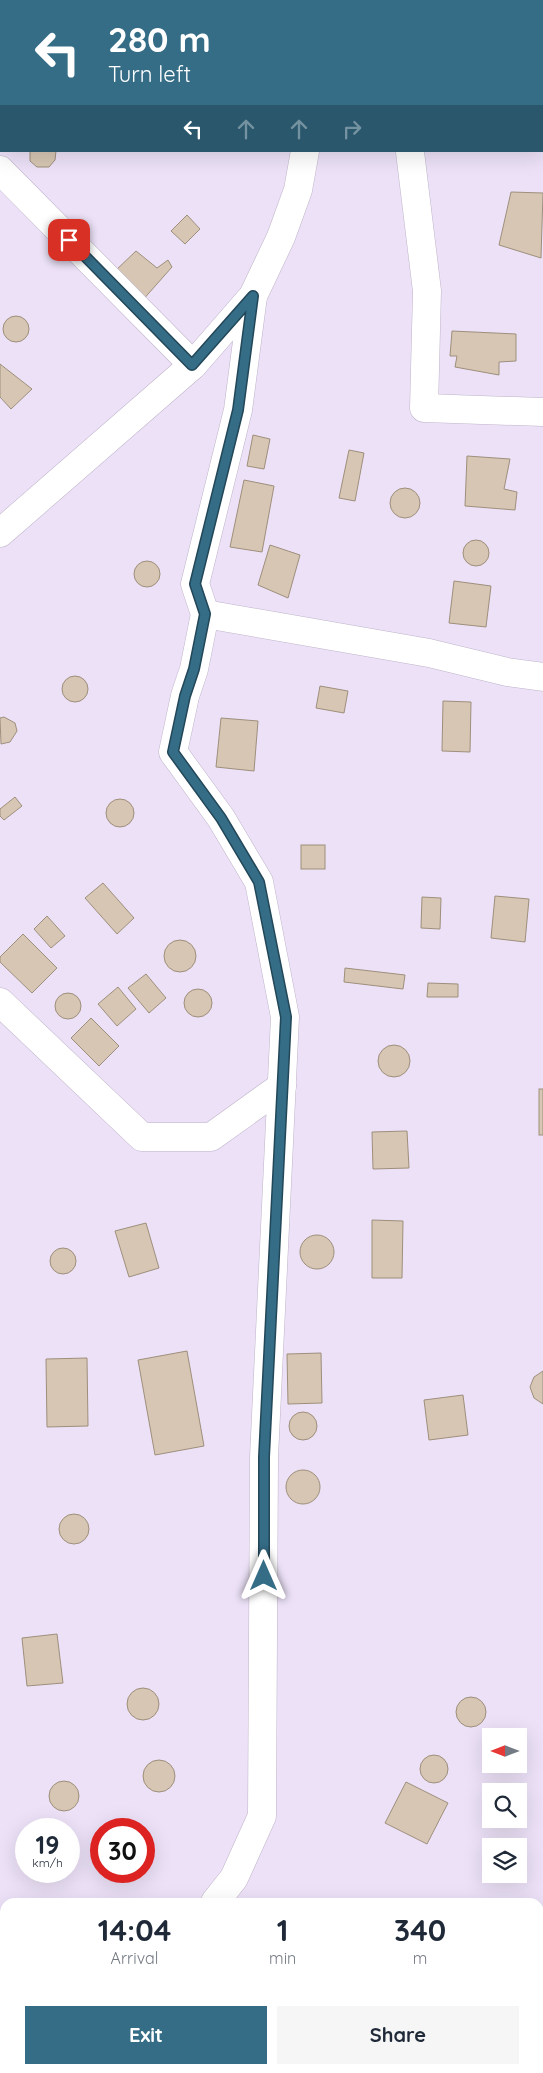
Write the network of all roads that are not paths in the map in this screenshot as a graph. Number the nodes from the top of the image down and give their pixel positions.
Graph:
1 (305, 152) edge
2 (409, 152) edge
3 (0, 170) edge
4 (253, 296) junction
5 (192, 365) junction
6 (543, 412) edge
7 (0, 534) edge
8 (205, 614) junction
9 (543, 677) edge
10 (0, 1002) edge
11 (282, 1086) junction
12 (218, 1898) edge

1 - 4 street
2 - 6 street
3 - 5 street
4 - 5 street
4 - 8 street
5 - 7 street
8 - 9 street
8 - 11 street
10 - 11 street
11 - 12 street

